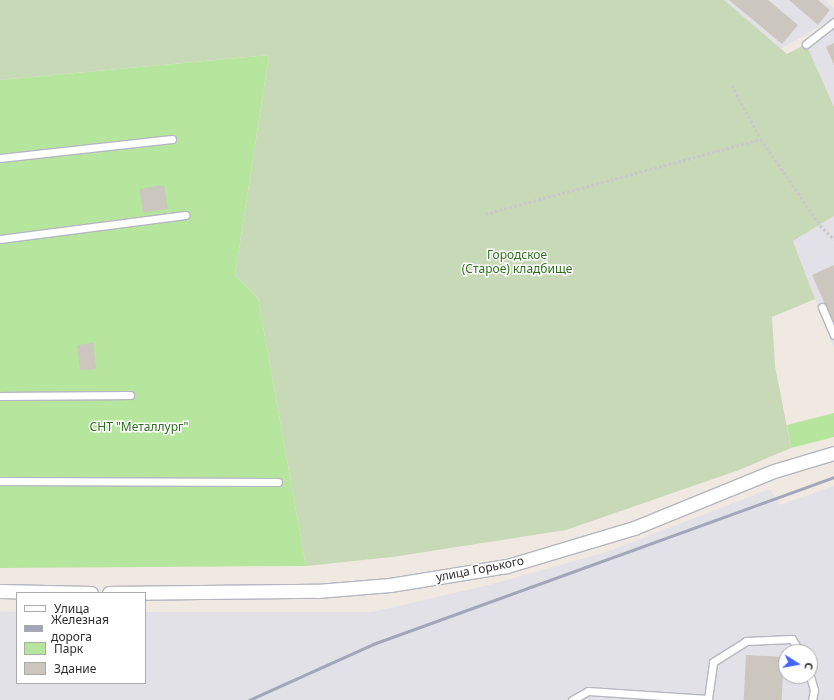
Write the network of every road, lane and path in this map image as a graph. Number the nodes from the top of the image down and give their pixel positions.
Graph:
1 (834, 22) edge
2 (806, 44) dead end
3 (732, 85) dead end
4 (172, 139) dead end
5 (761, 139) junction
6 (0, 158) edge
7 (485, 214) dead end
8 (185, 215) dead end
9 (0, 239) edge
10 (834, 239) edge
11 (822, 307) dead end
12 (834, 335) edge
13 (130, 395) dead end
14 (0, 396) edge
15 (834, 453) edge
16 (0, 482) edge
17 (278, 482) dead end
18 (0, 591) edge
19 (46, 592) edge
20 (146, 593) edge
21 (795, 644) edge
22 (812, 684) edge
23 (572, 700) edge
24 (708, 700) edge
25 (812, 700) edge

1 - 2 lane
3 - 5 path
4 - 6 lane
5 - 7 path
5 - 10 path
8 - 9 lane
11 - 12 lane
13 - 14 lane
15 - 20 street, улица Горького
16 - 17 lane
18 - 19 street
21 - 24 lane
22 - 25 lane
23 - 24 lane

